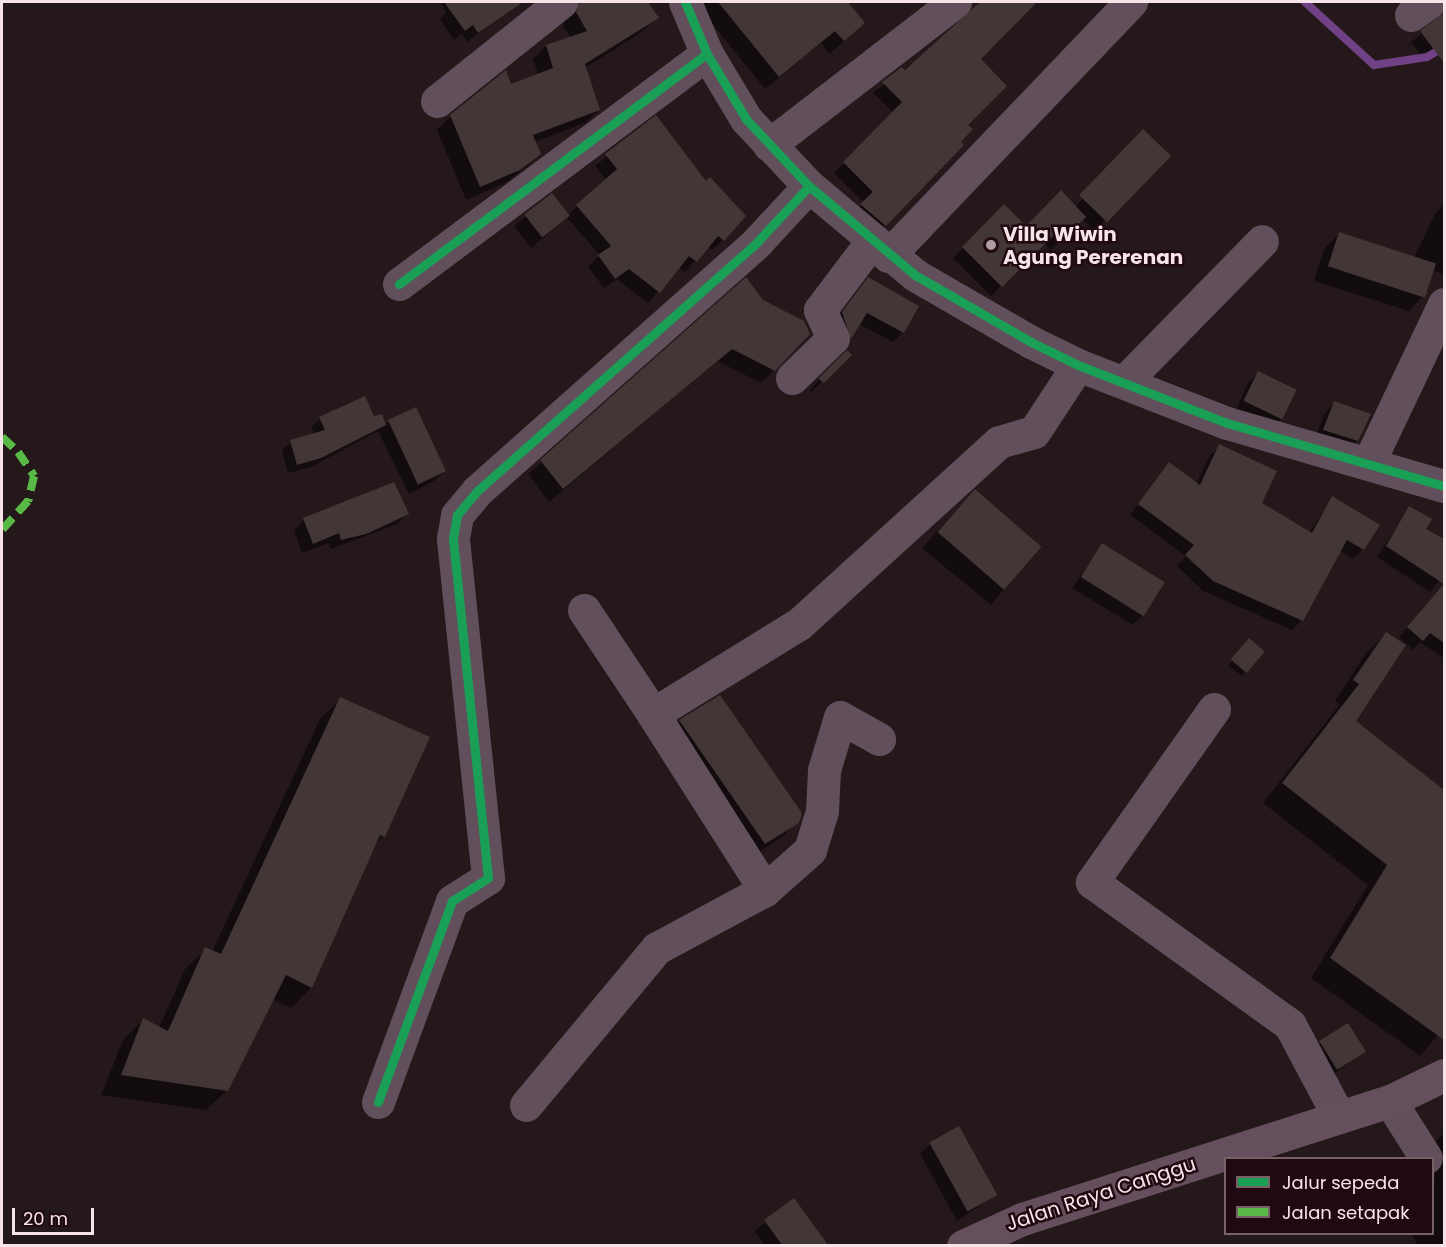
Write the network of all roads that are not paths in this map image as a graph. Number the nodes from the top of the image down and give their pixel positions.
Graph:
1 (561, 2) edge
2 (685, 2) edge
3 (955, 2) edge
4 (1131, 2) edge
5 (707, 54) junction
6 (437, 102) dead end
7 (769, 145) junction
8 (809, 186) junction
9 (1262, 241) dead end
10 (880, 248) junction
11 (399, 284) dead end
12 (1444, 304) edge
13 (1078, 365) junction
14 (792, 378) dead end
15 (1124, 382) junction
16 (1369, 462) junction
17 (1444, 486) edge
18 (584, 610) dead end
19 (1214, 709) dead end
20 (653, 714) junction
21 (879, 739) dead end
22 (765, 890) junction
23 (1444, 1075) edge
24 (1390, 1101) junction
25 (378, 1102) dead end
26 (526, 1105) dead end
27 (1340, 1117) junction
28 (1425, 1157) edge
29 (963, 1245) edge

1 - 6 street
2 - 5 street
3 - 7 street
4 - 10 street
5 - 7 street
5 - 11 street
7 - 8 street
8 - 10 street
8 - 25 street
9 - 15 street
10 - 13 street
10 - 14 street
12 - 16 street
13 - 15 street
13 - 20 street
15 - 16 street
16 - 17 street
18 - 20 street
19 - 27 street
20 - 22 street
21 - 22 street
22 - 26 street
23 - 24 main road, Jalan Raya Canggu
24 - 27 main road, Jalan Raya Canggu
24 - 28 street
27 - 29 main road, Jalan Raya Canggu

